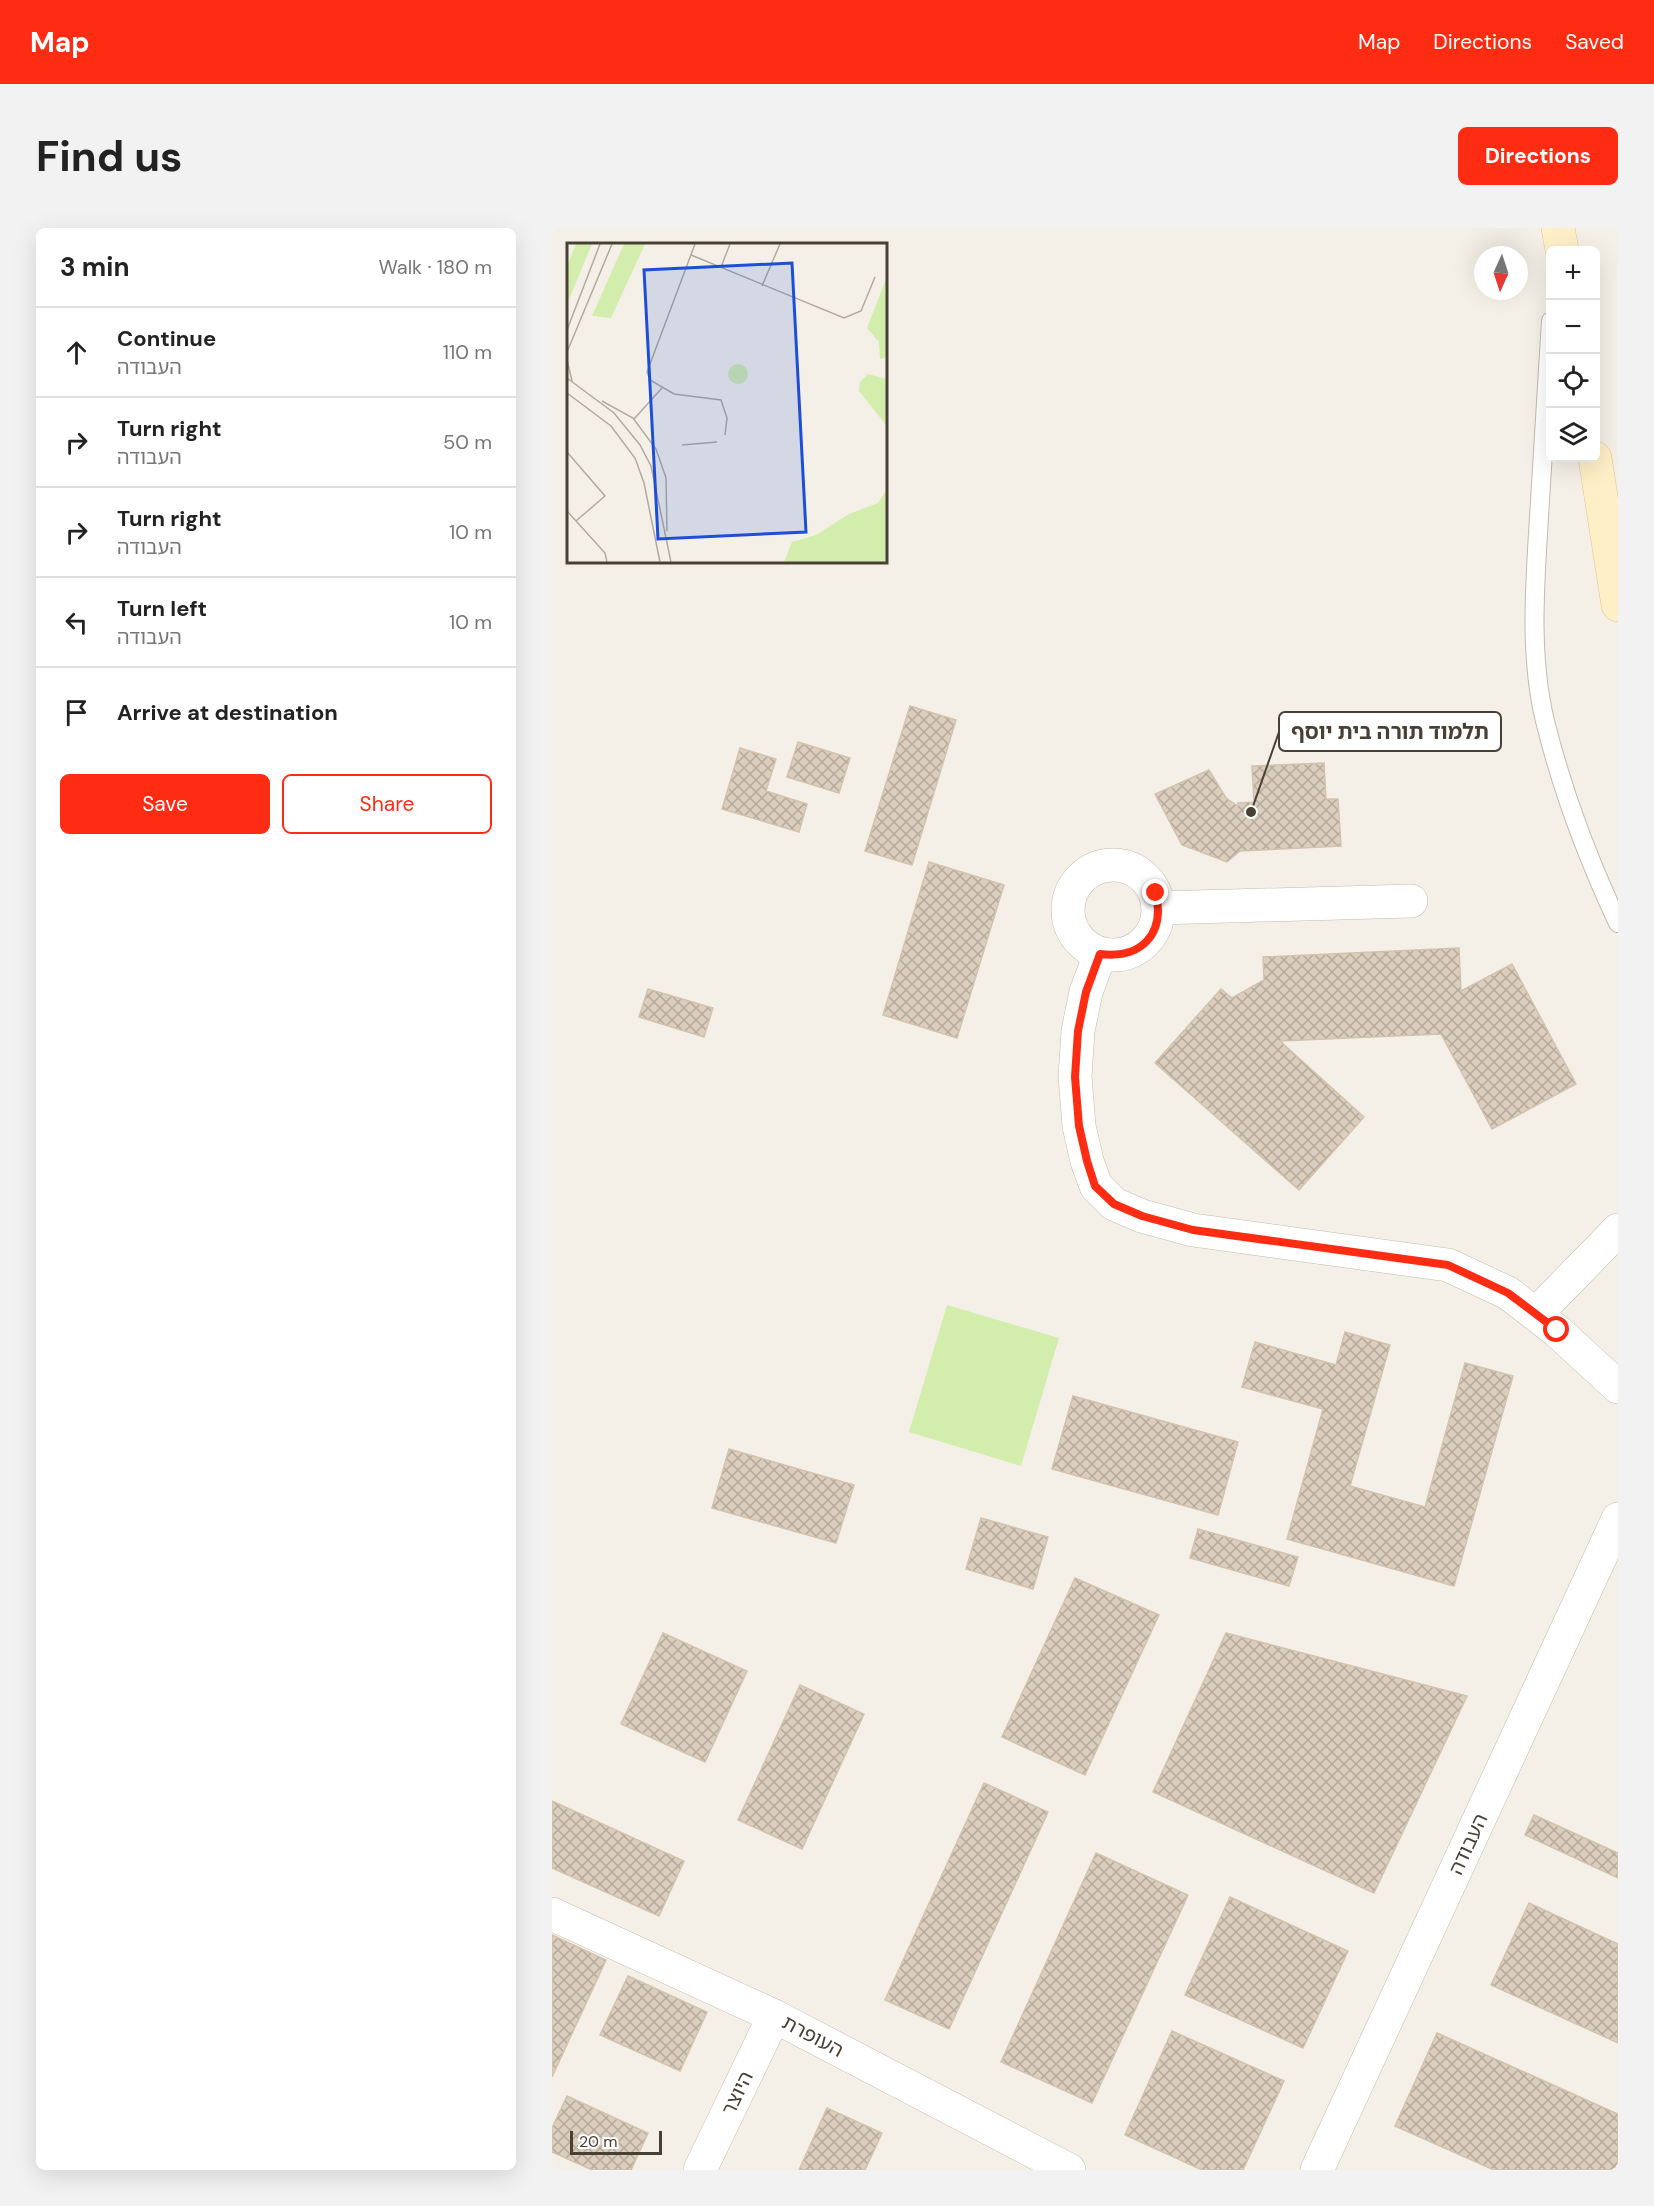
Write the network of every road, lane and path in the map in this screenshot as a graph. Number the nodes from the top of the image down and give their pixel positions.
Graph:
1 (1557, 228) edge
2 (1555, 246) edge
3 (1561, 246) edge
4 (1549, 354) edge
5 (1596, 462) edge
6 (1618, 605) edge
7 (1411, 901) dead end
8 (1159, 908) junction
9 (1618, 923) edge
10 (1100, 954) junction
11 (1618, 1230) edge
12 (1536, 1314) junction
13 (1618, 1387) edge
14 (1618, 1519) edge
15 (552, 1914) edge
16 (774, 2016) junction
17 (1065, 2169) edge
18 (700, 2170) edge
19 (1317, 2170) edge

1 - 2 lane
1 - 3 main road
4 - 9 lane
5 - 6 main road
7 - 8 street
8 - 10 street
8 - 10 street
10 - 12 street
11 - 12 street
12 - 13 street
14 - 19 street, העבודה
15 - 16 street, העופרת
16 - 17 street, העופרת
16 - 18 street, היוצר

